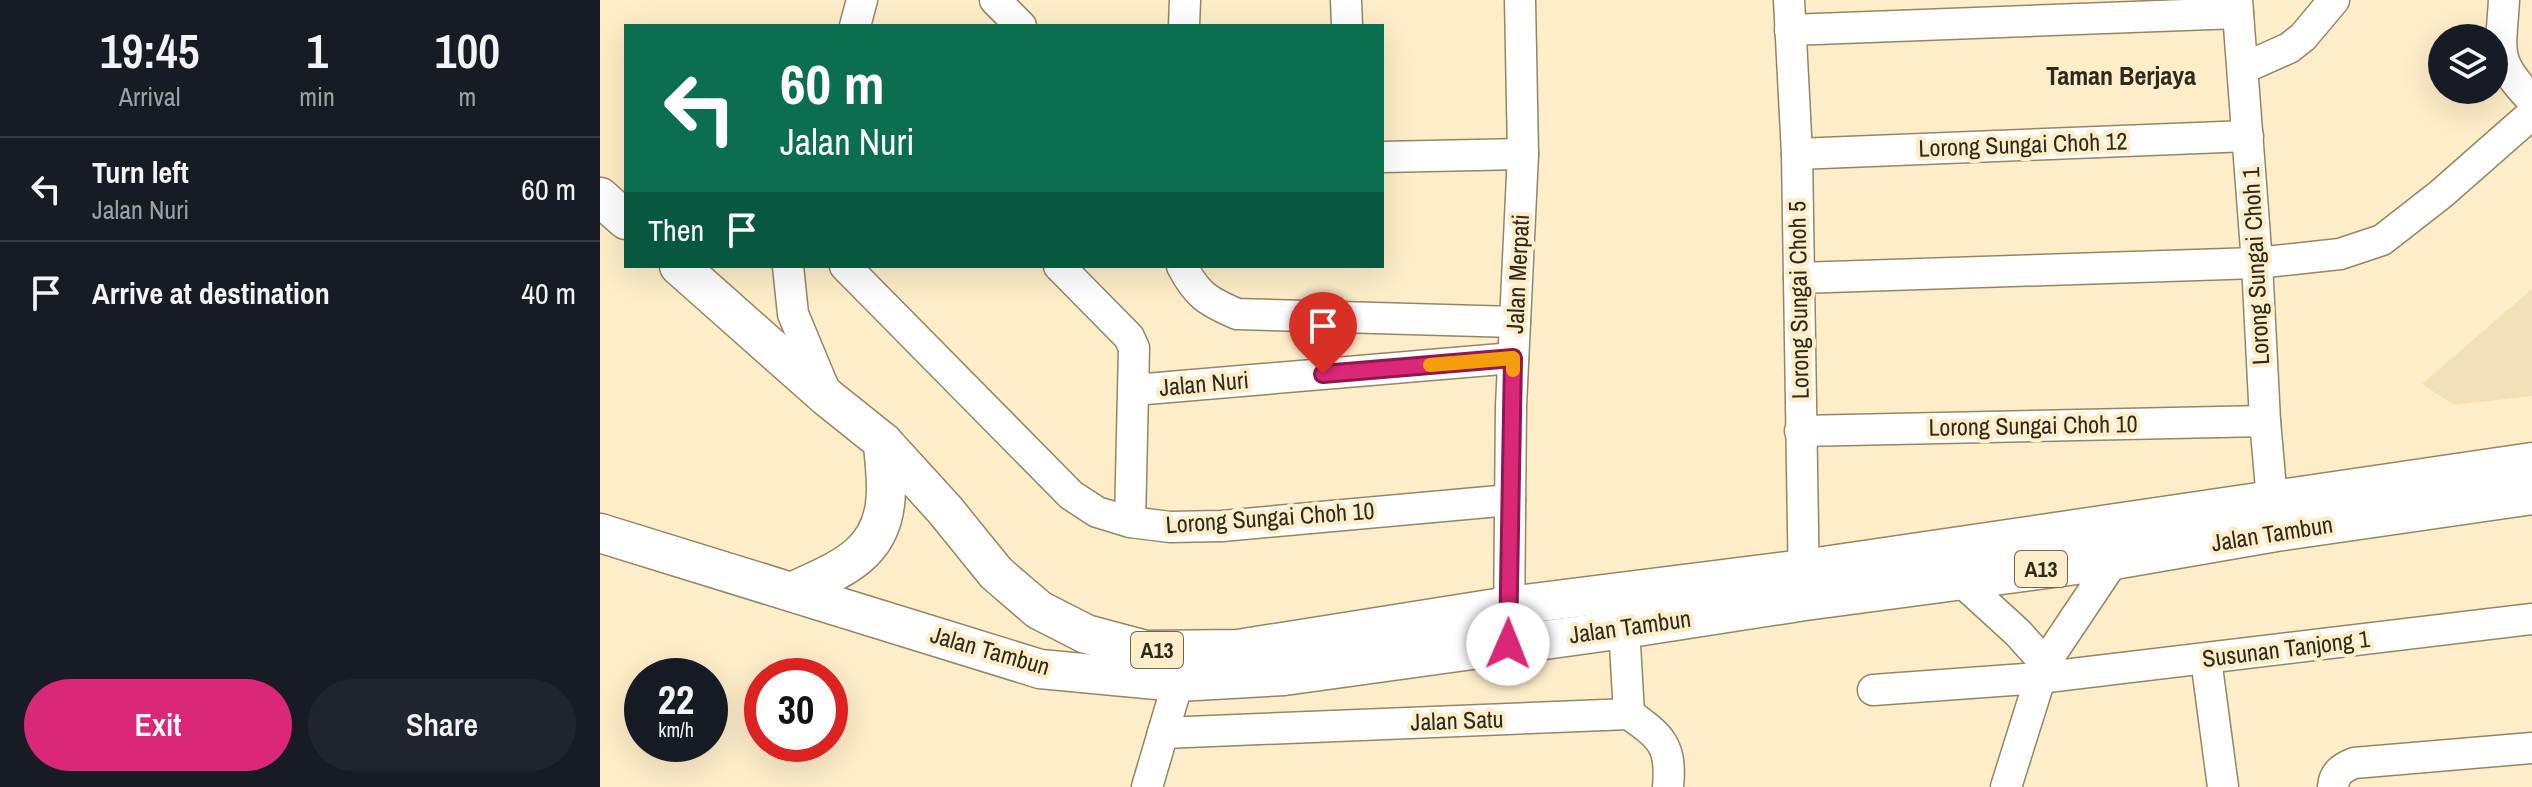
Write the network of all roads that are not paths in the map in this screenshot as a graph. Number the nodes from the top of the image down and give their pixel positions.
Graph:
1 (862, 0) edge
2 (995, 0) edge
3 (1185, 0) edge
4 (1346, 0) edge
5 (1520, 0) edge
6 (2334, 0) edge
7 (2504, 0) edge
8 (2238, 7) edge
9 (1790, 15) edge
10 (856, 24) edge
11 (1019, 24) edge
12 (1184, 24) edge
13 (1347, 24) edge
14 (2244, 68) junction
15 (2532, 100) edge
16 (2532, 114) edge
17 (2248, 136) junction
18 (1523, 154) junction
19 (1797, 154) junction
20 (1384, 157) edge
21 (600, 197) edge
22 (624, 218) edge
23 (2257, 263) junction
24 (681, 268) edge
25 (788, 268) edge
26 (847, 268) edge
27 (1061, 268) edge
28 (1183, 268) edge
29 (1799, 278) junction
30 (1515, 322) junction
31 (1513, 358) junction
32 (1134, 390) junction
33 (828, 398) junction
34 (2265, 421) junction
35 (1800, 431) junction
36 (883, 442) junction
37 (2532, 462) edge
38 (2532, 495) edge
39 (1510, 500) junction
40 (2274, 517) junction
41 (1130, 522) junction
42 (600, 533) edge
43 (2114, 560) junction
44 (1959, 579) junction
45 (1804, 585) junction
46 (792, 592) junction
47 (1621, 592) junction
48 (1509, 606) junction
49 (2532, 619) edge
50 (1624, 629) junction
51 (1508, 644) junction
52 (2206, 659) junction
53 (2042, 671) junction
54 (1178, 682) junction
55 (1873, 690) dead end
56 (1629, 714) junction
57 (1163, 733) junction
58 (2532, 748) edge
59 (1147, 787) edge
60 (1668, 787) edge
61 (2006, 787) edge
62 (2223, 787) edge
63 (2333, 787) edge

1 - 10 street
2 - 11 street
3 - 12 street
4 - 13 street
5 - 18 street, Jalan Merpati
6 - 14 street
7 - 15 street
8 - 9 street
8 - 14 street, Lorong Sungai Choh 1
9 - 19 street, Lorong Sungai Choh 5
14 - 17 street, Lorong Sungai Choh 1
16 - 23 street
17 - 19 street, Lorong Sungai Choh 12
17 - 23 street, Lorong Sungai Choh 1
18 - 20 street
18 - 30 street, Jalan Merpati
19 - 29 street, Lorong Sungai Choh 5
21 - 22 main road
23 - 29 street
23 - 34 street, Lorong Sungai Choh 1
24 - 33 main road, A13
25 - 33 street
26 - 41 street, Lorong Sungai Choh 10
27 - 32 street
28 - 30 street
29 - 35 street, Lorong Sungai Choh 5
30 - 31 street, Jalan Merpati
31 - 32 street, Jalan Nuri
31 - 39 street, Jalan Merpati
32 - 41 street
33 - 36 main road, A13
34 - 35 street, Lorong Sungai Choh 10
34 - 40 street, Lorong Sungai Choh 1
35 - 45 street, Lorong Sungai Choh 5
36 - 46 main road
36 - 48 main road, Jalan Tambun / A13
37 - 40 main road, Jalan Tambun / A13
38 - 40 main road, Jalan Tambun / A13
39 - 41 street, Lorong Sungai Choh 10
39 - 48 street, Jalan Merpati
40 - 43 main road, Jalan Tambun / A13
40 - 45 main road, Jalan Tambun / A13
42 - 46 main road, Jalan Tambun / A13
43 - 44 main road, Jalan Tambun / A13
43 - 53 street
44 - 45 main road, Jalan Tambun / A13
44 - 53 street
45 - 47 main road, Jalan Tambun / A13
45 - 50 main road, Jalan Tambun / A13
46 - 54 main road, Jalan Tambun / A13
47 - 48 main road, Jalan Tambun / A13
47 - 50 street
48 - 51 street, Jalan Merpati
49 - 52 street, Susunan Tanjong 1
50 - 51 main road, Jalan Tambun / A13
50 - 56 street
51 - 54 main road, Jalan Tambun / A13
52 - 53 street, Susunan Tanjong 1
52 - 62 street
53 - 55 street, Susunan Tanjong 1
53 - 61 street
54 - 57 street
56 - 57 street, Jalan Satu
56 - 60 street
57 - 59 street
58 - 63 street

